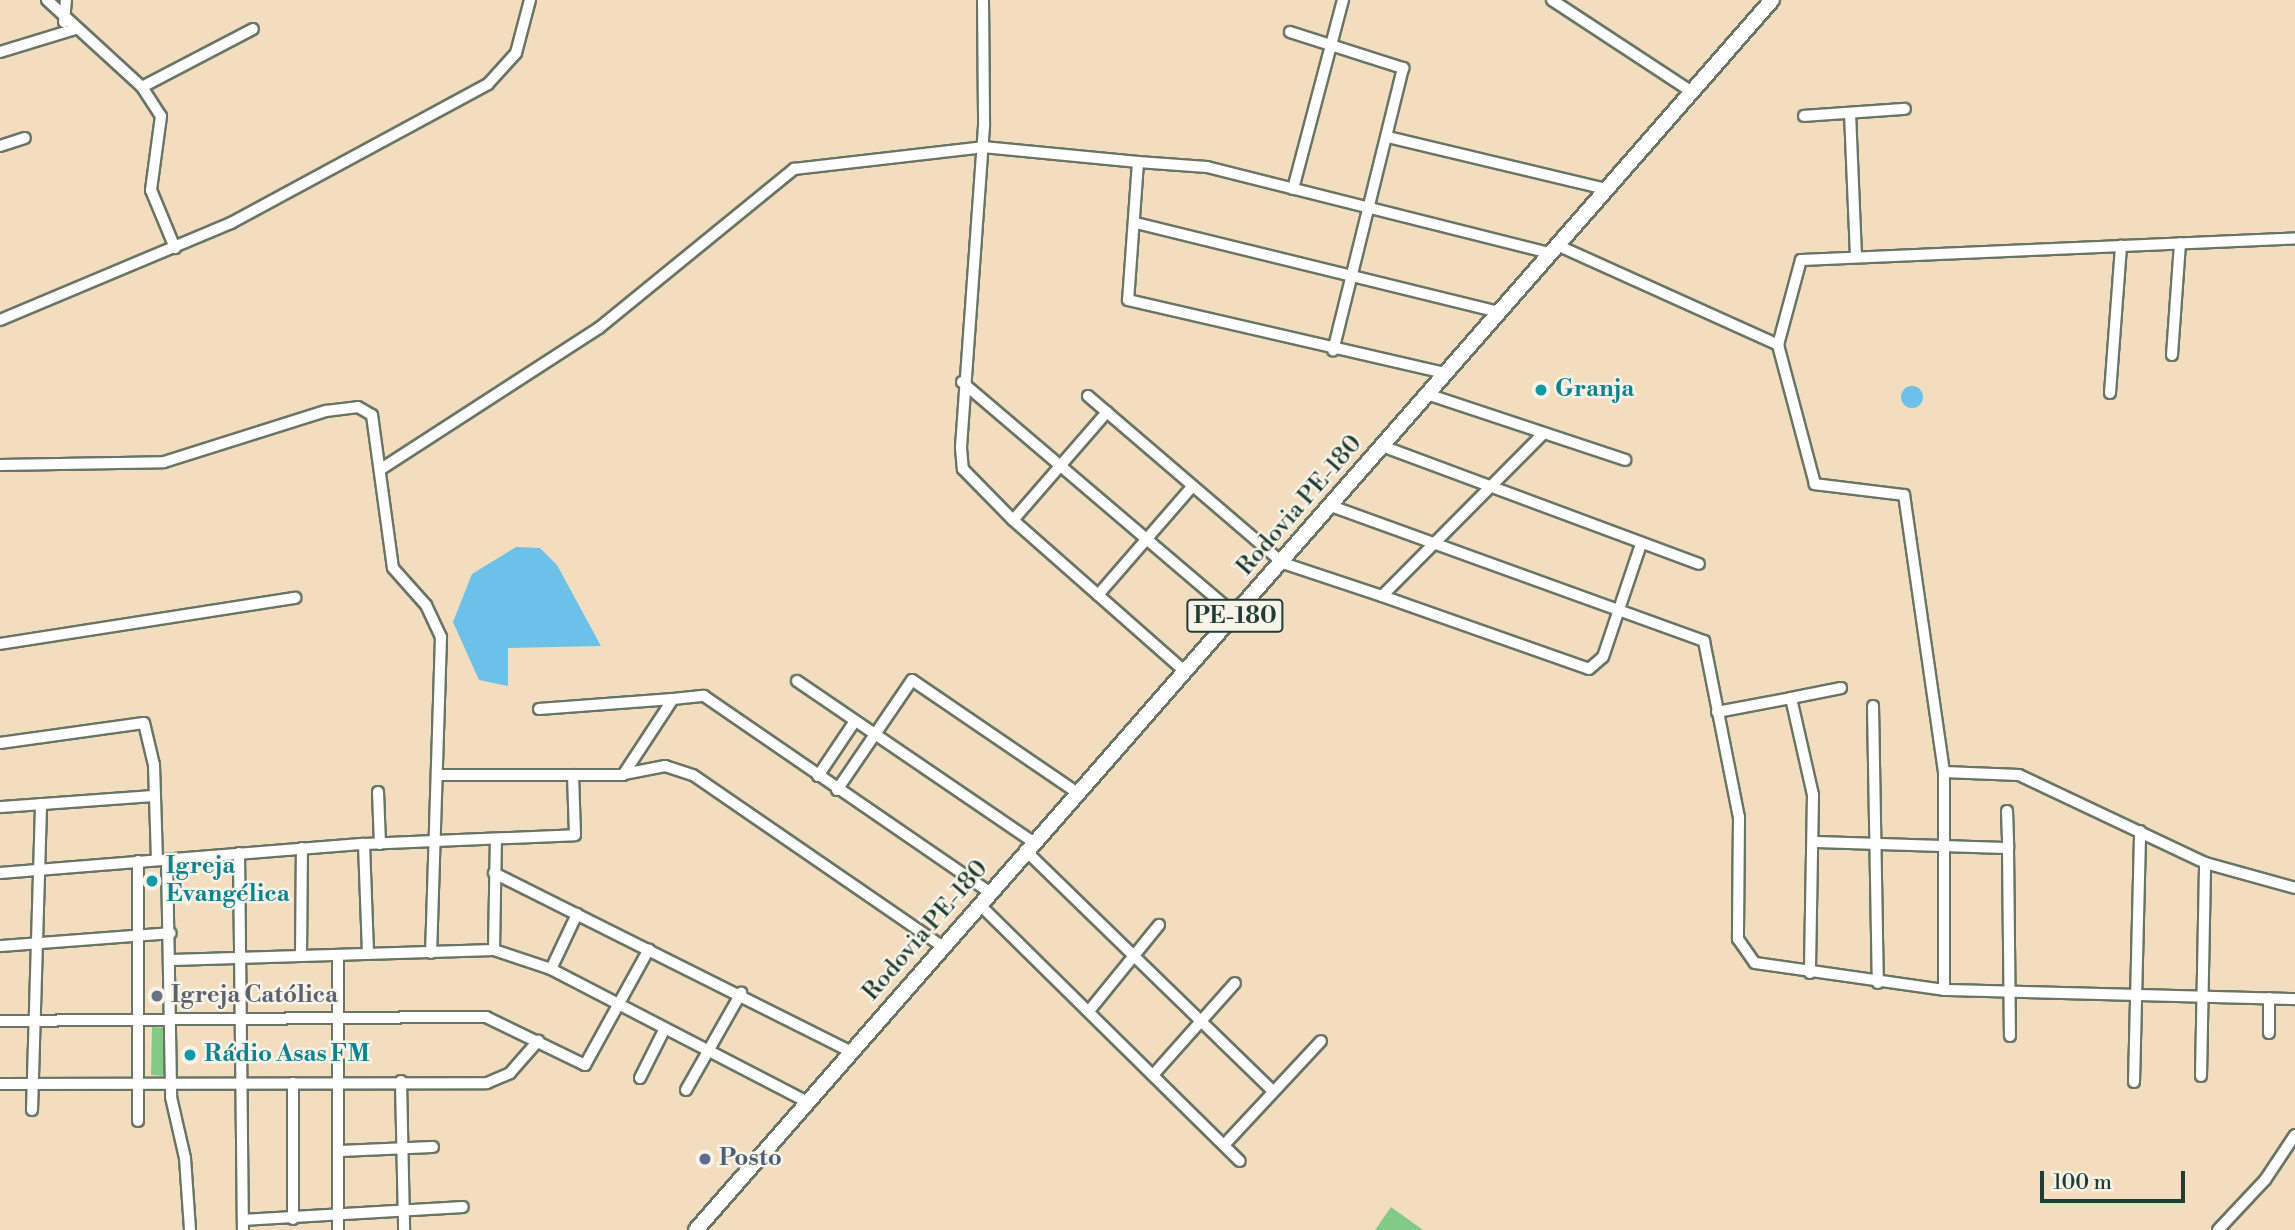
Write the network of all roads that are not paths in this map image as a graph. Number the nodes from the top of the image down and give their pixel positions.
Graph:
1 (47, 0) edge
2 (66, 0) edge
3 (530, 0) edge
4 (983, 0) edge
5 (1343, 0) edge
6 (1552, 0) edge
7 (1772, 0) edge
8 (64, 19) junction
9 (75, 29) junction
10 (253, 29) dead end
11 (1290, 32) dead end
12 (63, 33) junction
13 (1329, 50) junction
14 (0, 52) edge
15 (142, 87) junction
16 (1692, 92) junction
17 (1905, 109) dead end
18 (1850, 113) junction
19 (1804, 116) dead end
20 (1388, 137) junction
21 (26, 138) dead end
22 (0, 146) edge
23 (983, 147) junction
24 (1138, 162) junction
25 (1293, 189) junction
26 (1607, 189) junction
27 (1372, 208) junction
28 (1136, 223) junction
29 (2295, 238) edge
30 (2180, 243) junction
31 (2121, 245) junction
32 (175, 248) junction
33 (1553, 249) junction
34 (1856, 257) junction
35 (1354, 275) junction
36 (1498, 312) junction
37 (0, 320) edge
38 (1778, 345) junction
39 (1333, 350) junction
40 (2172, 355) dead end
41 (1445, 373) junction
42 (962, 382) junction
43 (2110, 393) dead end
44 (1427, 394) junction
45 (1088, 396) dead end
46 (1107, 412) junction
47 (1541, 436) junction
48 (1382, 446) junction
49 (1625, 460) dead end
50 (0, 466) edge
51 (1059, 466) junction
52 (381, 469) junction
53 (1192, 487) junction
54 (1489, 491) junction
55 (1331, 506) junction
56 (1013, 520) junction
57 (1147, 541) junction
58 (1641, 544) junction
59 (1437, 545) junction
60 (1283, 563) junction
61 (1699, 564) dead end
62 (1098, 595) junction
63 (1382, 596) junction
64 (295, 598) dead end
65 (1619, 610) junction
66 (1236, 615) junction
67 (0, 644) edge
68 (1183, 670) junction
69 (797, 681) dead end
70 (1841, 688) dead end
71 (1791, 698) junction
72 (673, 699) junction
73 (1873, 706) dead end
74 (539, 709) dead end
75 (1717, 712) junction
76 (855, 721) junction
77 (874, 735) junction
78 (0, 743) edge
79 (1944, 772) junction
80 (440, 775) junction
81 (573, 775) junction
82 (623, 775) junction
83 (818, 776) junction
84 (837, 790) junction
85 (378, 792) dead end
86 (1076, 792) junction
87 (152, 796) junction
88 (41, 804) junction
89 (0, 807) edge
90 (2007, 811) dead end
91 (2140, 831) junction
92 (496, 839) junction
93 (431, 841) junction
94 (1814, 842) junction
95 (1880, 843) junction
96 (364, 844) junction
97 (380, 844) junction
98 (1029, 846) junction
99 (1943, 846) junction
100 (302, 848) junction
101 (2008, 848) junction
102 (239, 853) junction
103 (162, 859) junction
104 (138, 861) junction
105 (2205, 863) junction
106 (39, 870) junction
107 (0, 873) edge
108 (494, 873) junction
109 (2295, 888) edge
110 (984, 898) junction
111 (577, 914) junction
112 (1159, 925) dead end
113 (172, 933) junction
114 (142, 935) junction
115 (38, 943) junction
116 (0, 946) edge
117 (942, 946) junction
118 (649, 949) junction
119 (494, 950) junction
120 (431, 953) junction
121 (368, 954) junction
122 (1132, 955) junction
123 (338, 956) junction
124 (239, 957) junction
125 (301, 957) junction
126 (172, 960) junction
127 (551, 969) junction
128 (1810, 972) junction
129 (1235, 983) dead end
130 (1878, 984) junction
131 (1944, 990) junction
132 (2009, 991) junction
133 (2137, 992) junction
134 (741, 993) junction
135 (2203, 995) junction
136 (2269, 998) junction
137 (2295, 999) edge
138 (616, 1008) junction
139 (1089, 1012) junction
140 (142, 1019) junction
141 (172, 1019) junction
142 (240, 1019) junction
143 (0, 1021) edge
144 (37, 1021) junction
145 (340, 1021) junction
146 (1200, 1021) junction
147 (663, 1032) junction
148 (2269, 1033) dead end
149 (2010, 1036) dead end
150 (538, 1041) junction
151 (1321, 1041) dead end
152 (852, 1052) junction
153 (706, 1053) junction
154 (1153, 1074) junction
155 (2201, 1076) dead end
156 (640, 1078) dead end
157 (140, 1081) junction
158 (170, 1081) junction
159 (401, 1081) junction
160 (341, 1082) junction
161 (2134, 1082) dead end
162 (242, 1083) junction
163 (293, 1083) junction
164 (0, 1084) edge
165 (33, 1084) junction
166 (686, 1090) dead end
167 (1273, 1091) junction
168 (809, 1103) junction
169 (32, 1110) dead end
170 (138, 1121) dead end
171 (2295, 1135) edge
172 (1224, 1145) junction
173 (433, 1147) dead end
174 (402, 1148) junction
175 (339, 1151) junction
176 (1240, 1161) dead end
177 (463, 1206) dead end
178 (404, 1212) junction
179 (338, 1216) junction
180 (293, 1219) junction
181 (243, 1225) edge
182 (190, 1230) edge
183 (338, 1230) edge
184 (404, 1230) edge
185 (696, 1230) edge
186 (2218, 1230) edge

1 - 8 street
2 - 8 street
3 - 32 street
4 - 23 street
5 - 13 street
6 - 16 street
7 - 16 main road, Rodovia PE-180 / PE-180
8 - 9 street
8 - 12 street
9 - 12 street
9 - 15 street
10 - 15 street
11 - 13 street
12 - 14 street
13 - 20 street
13 - 25 street
15 - 32 street
16 - 26 main road, Rodovia PE-180 / PE-180
17 - 18 street
18 - 19 street
18 - 34 street
20 - 26 street
20 - 27 street
21 - 22 street
23 - 24 street
23 - 42 street
23 - 52 street
24 - 25 street
24 - 28 street
25 - 27 street
26 - 33 main road, Rodovia PE-180 / PE-180
27 - 33 street
27 - 35 street
28 - 35 street
28 - 39 street
29 - 30 street
30 - 31 street
30 - 40 street
31 - 34 street
31 - 43 street
32 - 37 street
33 - 36 main road, Rodovia PE-180 / PE-180
33 - 38 street
34 - 38 street
35 - 36 street
35 - 39 street
36 - 41 main road, Rodovia PE-180 / PE-180
38 - 79 street
39 - 41 street
41 - 44 main road, Rodovia PE-180 / PE-180
42 - 51 street
42 - 56 street
44 - 47 street
44 - 48 main road, Rodovia PE-180 / PE-180
45 - 46 street
46 - 51 street
46 - 53 street
47 - 49 street
47 - 54 street
48 - 54 street
48 - 55 main road, Rodovia PE-180 / PE-180
50 - 52 street
51 - 56 street
51 - 57 street
52 - 80 street
53 - 57 street
53 - 60 street
54 - 58 street
54 - 59 street
55 - 59 street
55 - 60 main road, Rodovia PE-180 / PE-180
56 - 62 street
57 - 62 street
57 - 66 street
58 - 61 street
58 - 65 street
59 - 63 street
59 - 65 street
60 - 63 street
60 - 66 main road, Rodovia PE-180 / PE-180
62 - 68 street
63 - 65 street
64 - 67 street
65 - 75 street
66 - 68 main road, Rodovia PE-180 / PE-180
68 - 86 main road, Rodovia PE-180 / PE-180
69 - 76 street
70 - 71 street
71 - 75 street
71 - 94 street
72 - 74 street
72 - 82 street
72 - 83 street
73 - 95 street
75 - 128 street
76 - 77 street
76 - 83 street
77 - 84 street
77 - 86 street
77 - 98 street
78 - 87 street
79 - 91 street
79 - 99 street
80 - 81 street
80 - 93 street
81 - 82 street
81 - 92 street
82 - 117 street
83 - 84 street
84 - 110 street
85 - 97 street
86 - 98 main road, Rodovia PE-180 / PE-180
87 - 88 street
87 - 103 street
88 - 89 street
88 - 106 street
90 - 101 street
91 - 105 street
91 - 133 street
92 - 93 street
92 - 108 street
93 - 97 street
93 - 120 street
94 - 95 street
94 - 128 street
95 - 99 street
95 - 130 street
96 - 97 street
96 - 100 street
96 - 121 street
98 - 110 main road, Rodovia PE-180 / PE-180
98 - 122 street
99 - 101 street
99 - 131 street
100 - 102 street
100 - 125 street
101 - 132 street
102 - 103 street
102 - 124 street
103 - 104 street
103 - 113 street
104 - 106 street
104 - 114 street
105 - 109 street
105 - 135 street
106 - 107 street
106 - 115 street
108 - 111 street
108 - 119 street
110 - 117 main road, Rodovia PE-180 / PE-180
110 - 139 street
111 - 118 street
111 - 127 street
112 - 122 street
113 - 114 street
113 - 126 street
114 - 115 street
114 - 140 street
115 - 116 street
115 - 144 street
117 - 152 main road, Rodovia PE-180 / PE-180
118 - 134 street
118 - 138 street
119 - 120 street
119 - 127 street
120 - 121 street
121 - 123 street
122 - 139 street
122 - 146 street
123 - 125 street
123 - 145 street
124 - 125 street
124 - 126 street
124 - 142 street
126 - 141 street
127 - 138 street
128 - 130 street
129 - 146 street
130 - 131 street
131 - 132 street
132 - 133 street
132 - 149 street
133 - 135 street
133 - 161 street
134 - 152 street
134 - 153 street
135 - 136 street
135 - 155 street
136 - 137 street
136 - 148 street
138 - 147 street
138 - 150 street
139 - 154 street
140 - 141 street
140 - 144 street
140 - 157 street
141 - 142 street
141 - 158 street
142 - 145 street
142 - 162 street
143 - 144 street
144 - 165 street
145 - 150 street
145 - 160 street
146 - 154 street
146 - 167 street
147 - 153 street
147 - 156 street
150 - 159 street
151 - 167 street
152 - 168 main road, Rodovia PE-180 / PE-180
153 - 166 street
153 - 168 street
154 - 172 street
157 - 158 street
157 - 165 street
157 - 170 street
158 - 162 street
158 - 182 street
159 - 160 street
159 - 174 street
160 - 163 street
160 - 175 street
162 - 163 street
162 - 181 street
163 - 180 street
164 - 165 street
165 - 169 street
167 - 172 street
168 - 185 main road, Rodovia PE-180 / PE-180
171 - 186 street
172 - 176 street
173 - 174 street
174 - 175 street
174 - 178 street
175 - 179 street
177 - 178 street
178 - 179 street
178 - 184 street
179 - 180 street
179 - 183 street
180 - 181 street

